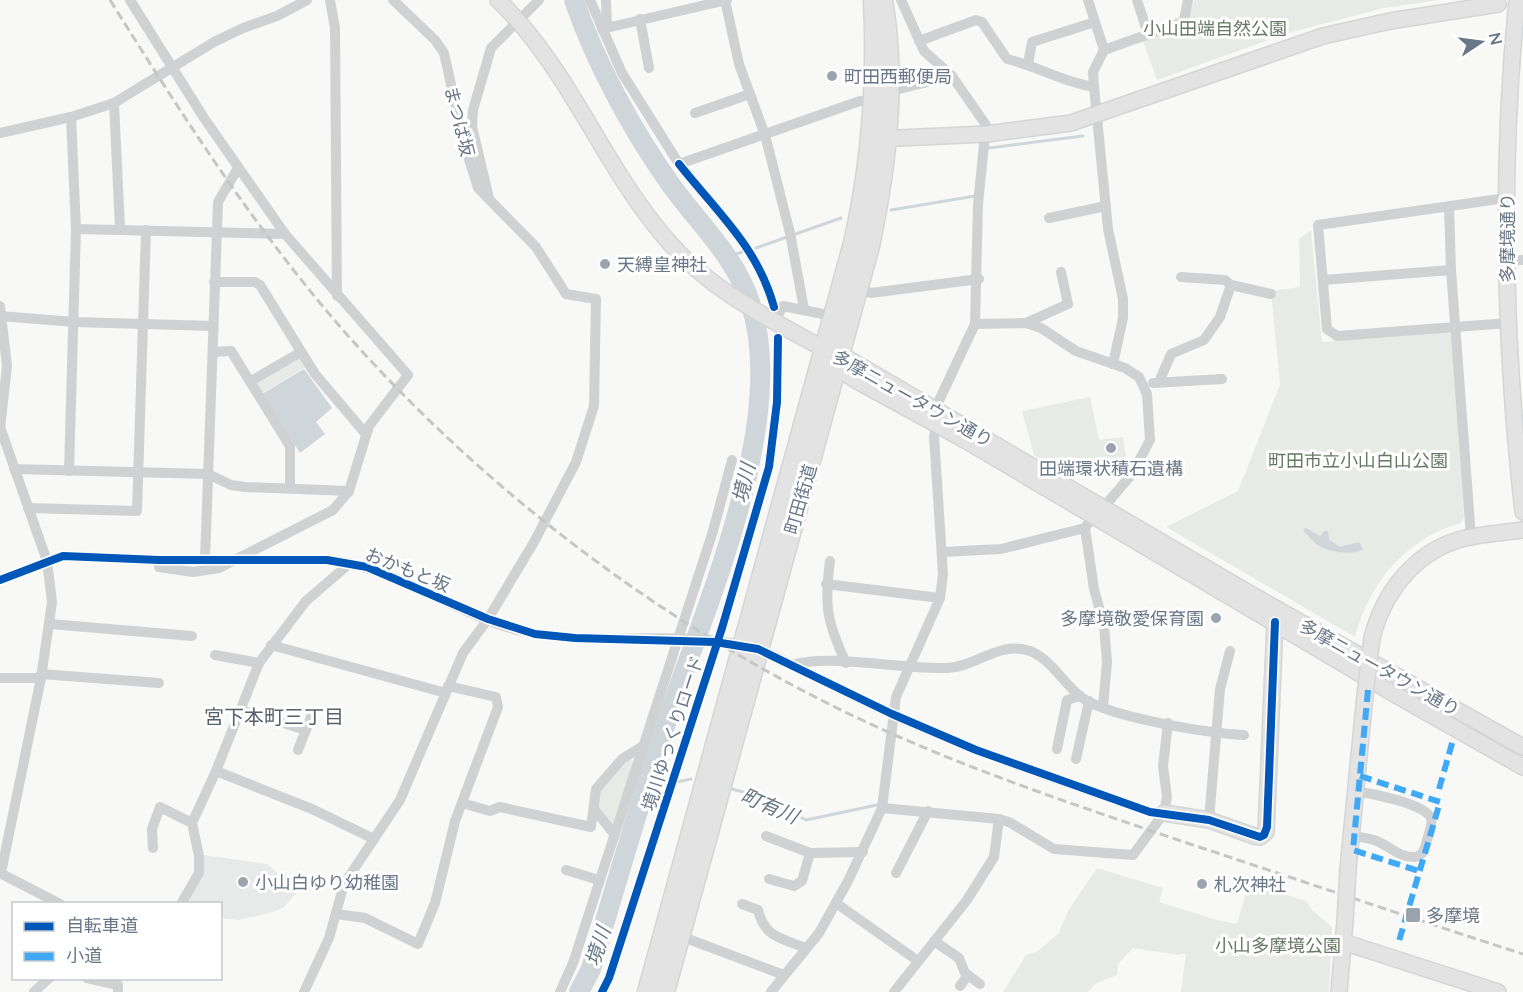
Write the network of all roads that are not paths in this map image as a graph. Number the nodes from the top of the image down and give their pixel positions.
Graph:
1 (130, 0) edge
2 (307, 0) edge
3 (330, 0) edge
4 (393, 0) edge
5 (498, 0) edge
6 (539, 0) edge
7 (590, 0) edge
8 (606, 0) edge
9 (726, 0) edge
10 (873, 0) edge
11 (883, 0) edge
12 (901, 0) edge
13 (1088, 0) edge
14 (1137, 0) edge
15 (1188, 0) edge
16 (1517, 0) edge
17 (1498, 4) dead end
18 (640, 19) junction
19 (519, 21) junction
20 (1095, 22) junction
21 (604, 28) junction
22 (1148, 34) junction
23 (919, 41) junction
24 (1104, 50) junction
25 (1028, 64) junction
26 (171, 66) junction
27 (649, 68) dead end
28 (952, 76) junction
29 (1094, 87) junction
30 (891, 91) junction
31 (750, 94) junction
32 (873, 100) junction
33 (114, 103) junction
34 (695, 113) dead end
35 (1096, 116) junction
36 (71, 117) junction
37 (0, 133) edge
38 (986, 134) junction
39 (765, 135) junction
40 (878, 139) junction
41 (238, 168) junction
42 (1506, 198) junction
43 (489, 199) junction
44 (1106, 206) junction
45 (1449, 206) junction
46 (1049, 218) dead end
47 (76, 229) junction
48 (120, 230) junction
49 (146, 230) junction
50 (217, 232) junction
51 (285, 234) junction
52 (1523, 260) edge
53 (1506, 261) junction
54 (1451, 270) junction
55 (1061, 272) dead end
56 (1181, 277) dead end
57 (978, 279) junction
58 (1323, 280) junction
59 (214, 282) junction
60 (1231, 285) junction
61 (858, 289) junction
62 (1271, 294) dead end
63 (337, 296) junction
64 (804, 309) junction
65 (0, 313) edge
66 (833, 315) junction
67 (775, 321) junction
68 (74, 322) junction
69 (1026, 323) junction
70 (1508, 323) junction
71 (143, 324) junction
72 (975, 324) junction
73 (213, 326) junction
74 (1455, 327) junction
75 (213, 352) junction
76 (301, 352) junction
77 (833, 357) junction
78 (1113, 364) junction
79 (1222, 379) dead end
80 (251, 381) junction
81 (1159, 382) junction
82 (1144, 384) junction
83 (935, 409) junction
84 (936, 427) junction
85 (0, 428) edge
86 (365, 433) junction
87 (732, 460) dead end
88 (14, 469) junction
89 (69, 471) junction
90 (138, 472) junction
91 (208, 474) junction
92 (290, 488) junction
93 (349, 491) junction
94 (28, 508) junction
95 (1523, 512) edge
96 (1094, 517) junction
97 (1523, 530) edge
98 (1471, 537) junction
99 (942, 552) junction
100 (159, 560) junction
101 (206, 560) junction
102 (47, 561) junction
103 (235, 561) junction
104 (830, 561) dead end
105 (350, 563) junction
106 (0, 580) edge
107 (826, 584) junction
108 (940, 597) junction
109 (488, 619) junction
110 (1275, 622) junction
111 (50, 624) junction
112 (192, 636) dead end
113 (678, 640) junction
114 (272, 645) junction
115 (750, 647) junction
116 (1230, 651) dead end
117 (216, 655) dead end
118 (259, 663) junction
119 (846, 663) junction
120 (792, 665) junction
121 (908, 668) junction
122 (41, 676) junction
123 (0, 678) edge
124 (159, 683) dead end
125 (447, 689) junction
126 (1085, 699) junction
127 (1103, 707) junction
128 (241, 710) junction
129 (313, 712) dead end
130 (892, 714) junction
131 (1168, 723) junction
132 (306, 730) junction
133 (1214, 734) junction
134 (1244, 735) dead end
135 (643, 746) junction
136 (1523, 747) edge
137 (1057, 749) dead end
138 (298, 750) dead end
139 (1076, 759) dead end
140 (1523, 767) edge
141 (216, 771) junction
142 (1354, 791) junction
143 (462, 803) junction
144 (882, 808) junction
145 (594, 809) junction
146 (928, 811) junction
147 (1164, 813) junction
148 (999, 819) junction
149 (1209, 820) junction
150 (192, 823) junction
151 (614, 834) junction
152 (766, 836) dead end
153 (1350, 836) junction
154 (374, 839) junction
155 (153, 848) dead end
156 (863, 852) junction
157 (810, 853) junction
158 (566, 870) dead end
159 (1, 873) edge
160 (896, 873) dead end
161 (769, 879) dead end
162 (599, 880) junction
163 (58, 902) edge
164 (182, 902) edge
165 (836, 903) junction
166 (742, 904) dead end
167 (337, 914) junction
168 (672, 933) junction
169 (934, 941) junction
170 (1343, 942) junction
171 (806, 948) junction
172 (918, 961) junction
173 (784, 975) junction
174 (968, 975) junction
175 (48, 980) edge
176 (96, 980) edge
177 (980, 984) dead end
178 (960, 986) dead end
179 (34, 992) edge
180 (118, 992) edge
181 (304, 992) edge
182 (560, 992) edge
183 (647, 992) edge
184 (665, 992) edge
185 (771, 992) edge
186 (894, 992) edge
187 (1339, 992) edge
188 (1498, 992) edge

1 - 26 street
2 - 26 street
3 - 63 street
4 - 43 street, まつば坂
5 - 19 street
6 - 19 street
7 - 21 street
8 - 21 street
9 - 18 street
9 - 31 street
10 - 32 main road, 町田街道
11 - 30 main road, 町田街道
12 - 23 street
13 - 20 street
14 - 22 street
15 - 22 street
16 - 42 street, 多摩境通り
17 - 35 street
18 - 21 street
18 - 27 street
19 - 43 street
19 - 67 street
20 - 24 street
20 - 25 street
21 - 39 street
22 - 24 street
23 - 25 street
23 - 28 street
24 - 29 street
25 - 29 street
26 - 33 street
26 - 41 street
28 - 30 street
28 - 38 street
29 - 35 street
30 - 40 main road, 町田街道
31 - 34 street
31 - 39 street
32 - 39 street
32 - 40 main road, 町田街道
33 - 36 street
33 - 48 street
35 - 38 street
35 - 44 street
36 - 37 street
36 - 47 street
38 - 40 street
38 - 57 street
39 - 64 street
40 - 61 main road, 町田街道
40 - 66 main road, 町田街道
41 - 50 street
41 - 51 street
42 - 45 street
42 - 53 street, 多摩境通り
43 - 109 street, まつば坂
44 - 46 street
44 - 78 street
45 - 54 street
45 - 58 street
47 - 48 street
47 - 68 street
48 - 49 street
49 - 50 street
49 - 71 street
50 - 51 street
50 - 59 street
51 - 63 street
52 - 53 street
53 - 70 street, 多摩境通り
54 - 58 street
54 - 74 street
55 - 69 street
56 - 60 street
57 - 61 street
57 - 72 street
58 - 74 street
59 - 73 street
59 - 76 street
60 - 62 street
60 - 81 street
61 - 77 main road, 町田街道
63 - 86 street
64 - 66 street
64 - 67 street
65 - 68 street
65 - 85 street
66 - 77 main road, 町田街道
67 - 77 street
68 - 71 street
68 - 89 street
69 - 72 street
69 - 78 street
70 - 74 street
70 - 95 street, 多摩境通り
71 - 73 street
71 - 90 street
72 - 83 street
73 - 75 street
74 - 98 street
75 - 80 street
75 - 91 street
76 - 80 street
76 - 86 street
77 - 83 street, 多摩ニュータウン通り
77 - 84 street, 多摩ニュータウン通り
77 - 115 main road, 町田街道
78 - 82 street
79 - 81 street
80 - 92 street
81 - 82 street
82 - 96 street
83 - 96 street, 多摩ニュータウン通り
84 - 96 street, 多摩ニュータウン通り
84 - 99 street
85 - 88 street
86 - 93 street
87 - 113 street
88 - 89 street
88 - 94 street
89 - 90 street
90 - 91 street
90 - 94 street
91 - 92 street
91 - 101 street
92 - 93 street
93 - 103 street
94 - 102 street
96 - 99 street
96 - 110 street, 多摩ニュータウン通り
96 - 127 street
96 - 136 street, 多摩ニュータウン通り
97 - 98 street
98 - 142 street, bridge
99 - 108 street
100 - 101 street, おかもと坂
100 - 102 street, おかもと坂
100 - 103 street
101 - 103 street, おかもと坂
102 - 106 street, おかもと坂
102 - 111 street
103 - 105 street, おかもと坂
104 - 107 street
105 - 109 street, おかもと坂
105 - 114 street
107 - 108 street
107 - 119 street
108 - 121 street
109 - 113 street, おかもと坂
109 - 125 street
110 - 140 street, 多摩ニュータウン通り
110 - 149 street
111 - 112 street
111 - 122 street
113 - 115 street, おかもと坂
113 - 135 street
114 - 118 street
114 - 125 street
115 - 120 street, おかもと坂
115 - 168 main road, 町田街道
116 - 133 street
117 - 118 street
118 - 128 street
119 - 120 street
119 - 121 street
120 - 130 street, おかもと坂
121 - 126 street
121 - 130 street
122 - 123 street
122 - 124 street
122 - 159 street
125 - 143 street
125 - 154 street
126 - 127 street
126 - 137 street
126 - 139 street
127 - 131 street
128 - 132 street
128 - 141 street
129 - 132 street
130 - 144 street
130 - 147 street, おかもと坂
131 - 133 street
131 - 147 street
132 - 138 street
133 - 134 street
133 - 149 street
135 - 145 street
135 - 151 street
141 - 150 street
141 - 154 street
142 - 153 street
142 - 153 street
143 - 145 street
143 - 167 street
144 - 146 street
144 - 156 street
145 - 151 street
146 - 148 street
146 - 160 street
147 - 148 street
147 - 149 street
148 - 169 street
150 - 155 street
150 - 164 street
151 - 162 street
152 - 157 street
153 - 170 street, bridge
154 - 167 street
156 - 157 street
156 - 165 street
157 - 161 street
158 - 162 street
159 - 163 street
162 - 182 street
165 - 171 street
165 - 172 street
166 - 171 street
167 - 181 street
168 - 173 street
168 - 183 main road, 町田街道
168 - 184 main road, 町田街道
169 - 172 street
169 - 174 street
170 - 187 street
170 - 188 street
171 - 173 street
172 - 186 street
173 - 185 street
174 - 177 street
174 - 178 street
175 - 179 street
176 - 180 street

